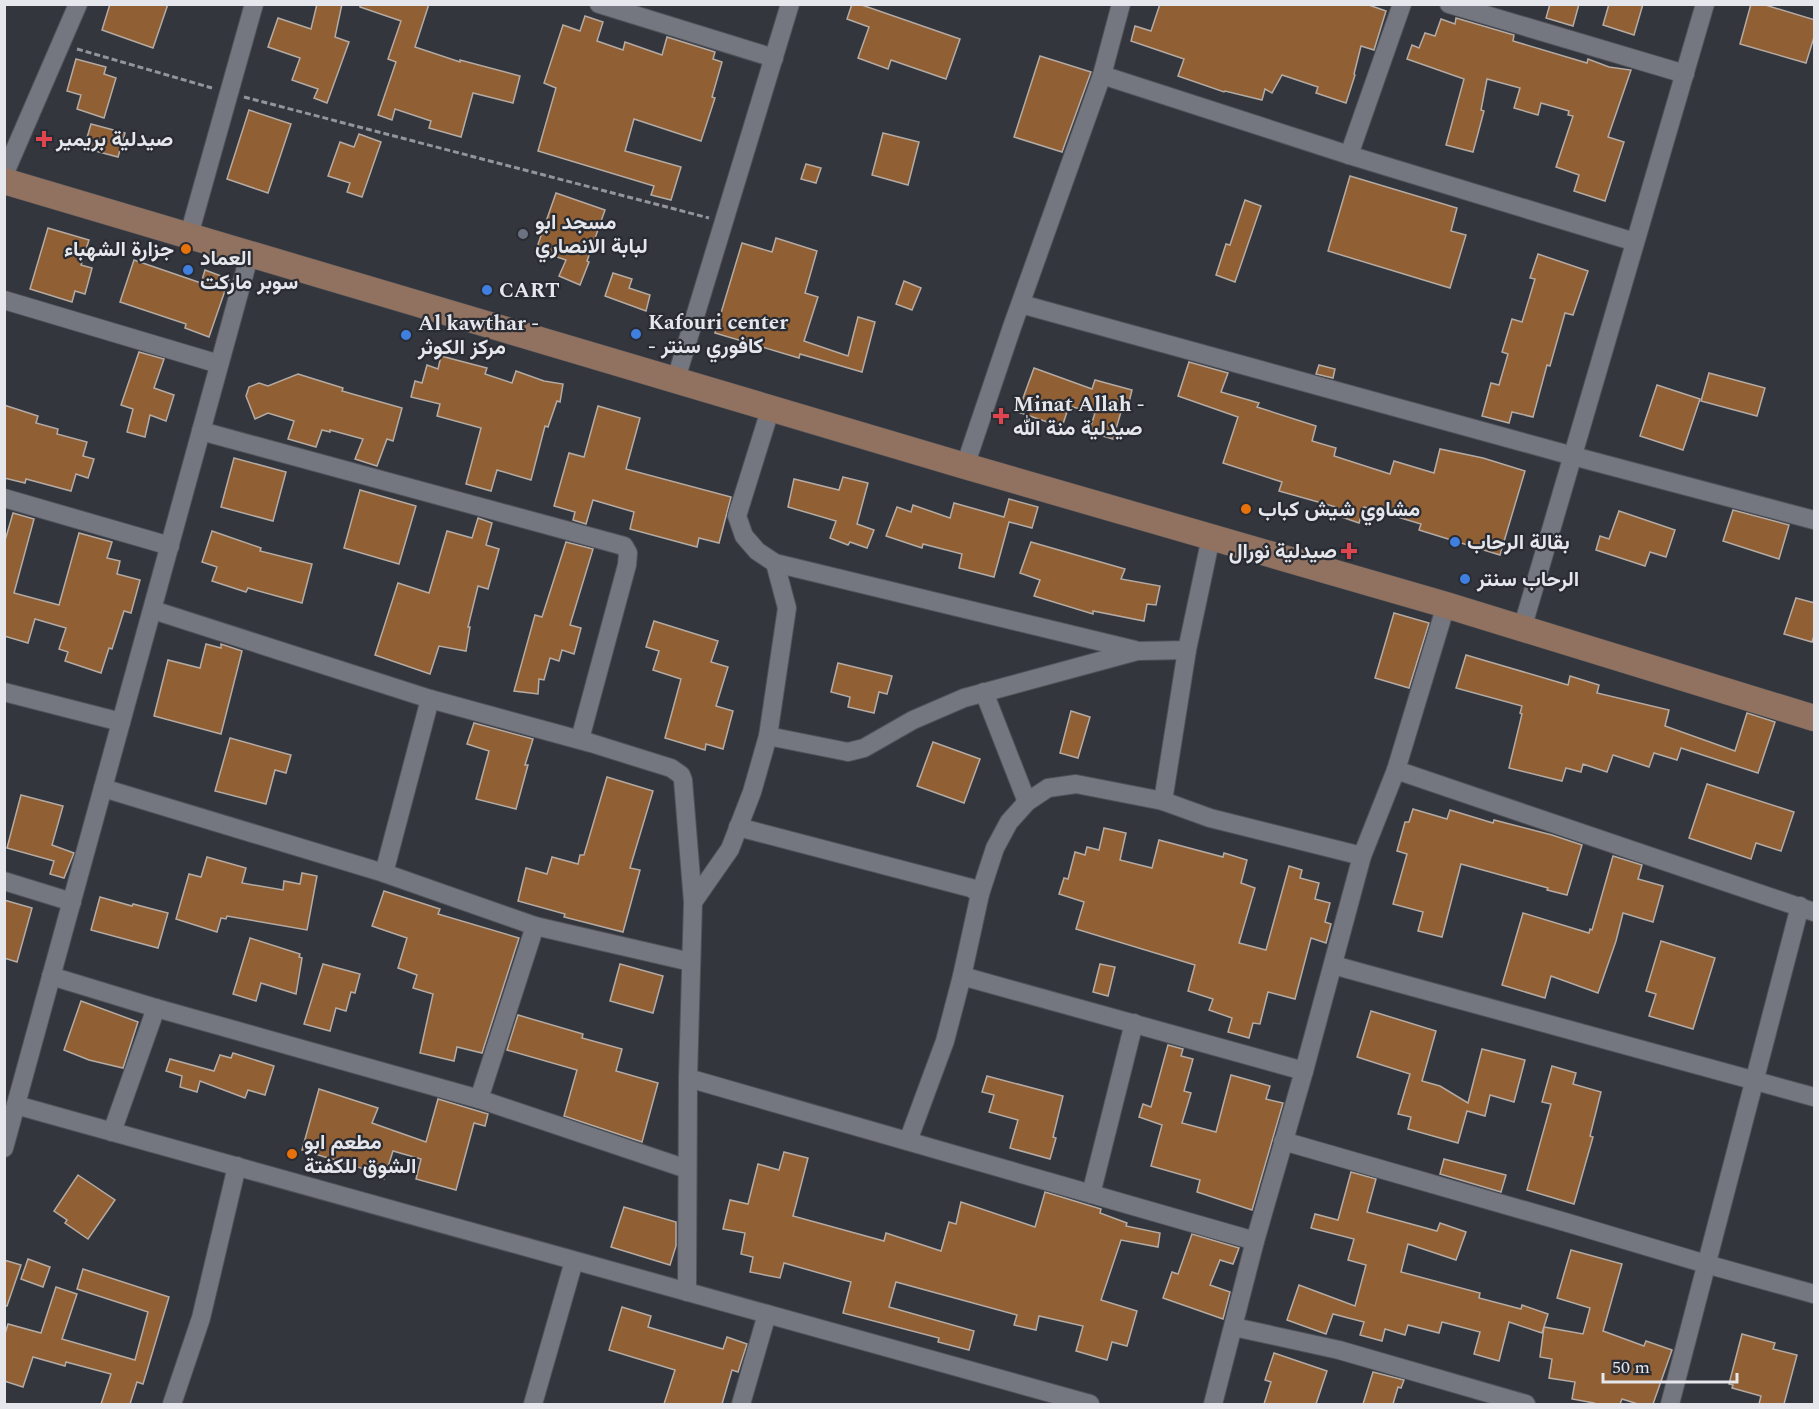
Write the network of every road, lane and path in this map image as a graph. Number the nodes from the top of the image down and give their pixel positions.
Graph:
1 (78, 4) edge
2 (255, 4) edge
3 (599, 4) edge
4 (790, 4) edge
5 (1121, 4) edge
6 (1402, 4) edge
7 (1449, 4) edge
8 (1705, 4) edge
9 (61, 44) junction
10 (774, 58) junction
11 (1685, 74) junction
12 (1102, 75) junction
13 (229, 93) junction
14 (1349, 155) junction
15 (4, 175) edge
16 (4, 181) edge
17 (724, 222) junction
18 (189, 235) junction
19 (1635, 242) junction
20 (250, 253) junction
21 (4, 300) edge
22 (1021, 304) junction
23 (219, 364) junction
24 (676, 379) junction
25 (771, 407) junction
26 (201, 431) junction
27 (1573, 456) junction
28 (965, 466) junction
29 (4, 498) edge
30 (1815, 520) edge
31 (1211, 537) junction
32 (170, 546) junction
33 (775, 563) junction
34 (1446, 605) junction
35 (153, 610) junction
36 (1522, 629) junction
37 (1187, 650) junction
38 (1137, 651) junction
39 (4, 692) edge
40 (984, 692) junction
41 (430, 699) junction
42 (1814, 714) edge
43 (121, 722) junction
44 (768, 736) junction
45 (580, 739) junction
46 (1396, 770) junction
47 (103, 788) junction
48 (1163, 801) junction
49 (1028, 802) junction
50 (738, 827) junction
51 (1362, 856) junction
52 (384, 873) junction
53 (4, 880) edge
54 (980, 894) junction
55 (72, 902) junction
56 (693, 902) junction
57 (1807, 909) edge
58 (535, 926) junction
59 (691, 962) junction
60 (1333, 965) junction
61 (51, 976) junction
62 (962, 976) junction
63 (156, 1008) junction
64 (1134, 1023) junction
65 (1304, 1071) junction
66 (688, 1078) junction
67 (1754, 1080) junction
68 (13, 1083) edge
69 (1815, 1097) edge
70 (479, 1099) junction
71 (16, 1105) junction
72 (112, 1132) junction
73 (908, 1141) junction
74 (1283, 1141) junction
75 (4, 1148) edge
76 (237, 1166) junction
77 (687, 1169) junction
78 (1091, 1194) junction
79 (1255, 1241) junction
80 (574, 1260) junction
81 (1706, 1264) junction
82 (687, 1292) junction
83 (1815, 1294) edge
84 (766, 1314) junction
85 (1234, 1327) junction
86 (172, 1404) edge
87 (533, 1404) edge
88 (741, 1404) edge
89 (1090, 1404) edge
90 (1213, 1404) edge
91 (1526, 1404) edge
92 (1670, 1404) edge

1 - 9 street
2 - 13 street
3 - 10 street
4 - 10 street
5 - 12 street
6 - 14 street
7 - 11 street
8 - 11 street
9 - 13 path
9 - 15 street
10 - 17 street
11 - 19 street
12 - 14 street
12 - 22 street
13 - 17 path
13 - 18 street
14 - 19 street
16 - 18 street
17 - 24 street
18 - 20 street
19 - 27 street
20 - 23 street
20 - 24 street
21 - 23 street
22 - 27 street
22 - 28 street
23 - 26 street
24 - 25 street
25 - 28 street
25 - 33 street
26 - 32 street
26 - 45 street
27 - 30 street
27 - 36 street
28 - 31 street
29 - 32 street
31 - 34 street
31 - 37 street
32 - 35 street
33 - 38 street
33 - 44 street
34 - 36 street
34 - 46 street
35 - 41 street
35 - 43 street
36 - 42 street
37 - 38 street
37 - 48 street
38 - 40 street
39 - 43 street
40 - 44 street
40 - 49 street
41 - 45 street
41 - 52 street
43 - 47 street
44 - 50 street
45 - 56 street
46 - 51 street
46 - 57 street
47 - 52 street
47 - 55 street
48 - 49 street
48 - 51 street
49 - 54 street
50 - 54 street
50 - 56 street
51 - 60 street
52 - 58 street
53 - 55 street
54 - 62 street
55 - 61 street
56 - 59 street
57 - 67 street
58 - 59 street
58 - 70 street
59 - 66 street
60 - 65 street
60 - 67 street
61 - 63 street
61 - 68 street
62 - 64 street
62 - 73 street
63 - 70 street
63 - 72 street
64 - 65 street
64 - 78 street
65 - 74 street
66 - 73 street
66 - 77 street
67 - 69 street
67 - 81 street
68 - 71 street
70 - 77 street
71 - 72 street
71 - 75 street
72 - 76 street
73 - 78 street
74 - 79 street
74 - 81 street
76 - 80 street
76 - 86 street
77 - 82 street
78 - 79 street
79 - 85 street
80 - 82 street
80 - 87 street
81 - 83 street
81 - 92 street
82 - 84 street
84 - 88 street
84 - 89 street
85 - 90 street
85 - 91 street

